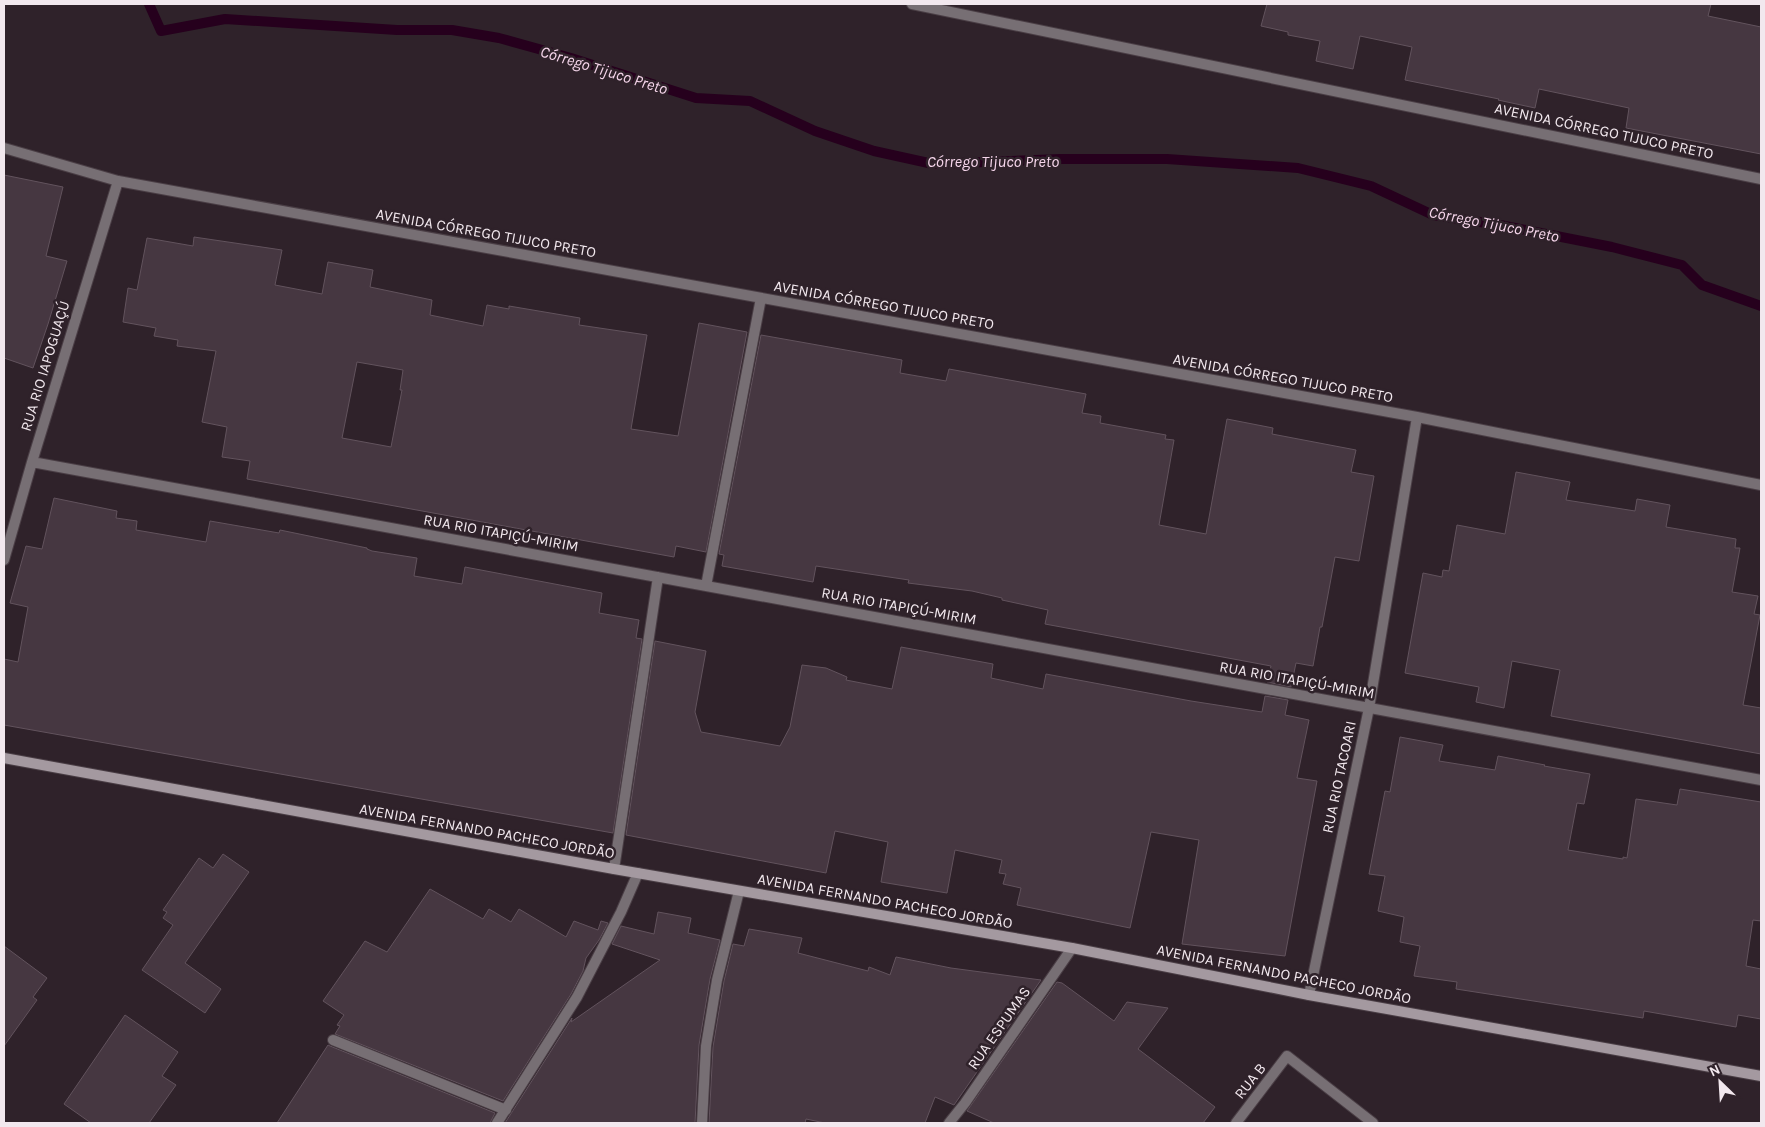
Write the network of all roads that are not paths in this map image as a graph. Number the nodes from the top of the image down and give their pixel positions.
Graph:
1 (912, 4) edge
2 (4, 148) edge
3 (1761, 179) edge
4 (118, 181) junction
5 (761, 298) junction
6 (1417, 417) junction
7 (32, 462) junction
8 (1761, 485) edge
9 (4, 560) edge
10 (658, 577) junction
11 (706, 586) junction
12 (1369, 708) junction
13 (4, 758) edge
14 (1761, 780) edge
15 (614, 869) junction
16 (638, 873) junction
17 (739, 891) junction
18 (1072, 948) junction
19 (1309, 994) junction
20 (333, 1040) dead end
21 (1761, 1076) edge
22 (506, 1110) junction
23 (497, 1123) edge
24 (702, 1123) edge
25 (949, 1123) edge
26 (1236, 1123) edge
27 (1373, 1123) edge

1 - 3 street, AVENIDA CÓRREGO TIJUCO PRETO
2 - 4 street, AVENIDA CÓRREGO TIJUCO PRETO
4 - 5 street, AVENIDA CÓRREGO TIJUCO PRETO
4 - 7 street, RUA RIO IAPOGUAÇÚ
5 - 6 street, AVENIDA CÓRREGO TIJUCO PRETO
5 - 11 street
6 - 8 street, AVENIDA CÓRREGO TIJUCO PRETO
6 - 12 street, RUA RIO TACOARI
7 - 9 street, RUA RIO IAPOGUAÇÚ
7 - 10 street, RUA RIO ITAPIÇÚ-MIRIM
10 - 11 street, RUA RIO ITAPIÇÚ-MIRIM
10 - 15 street
11 - 12 street, RUA RIO ITAPIÇÚ-MIRIM
12 - 14 street, RUA RIO ITAPIÇÚ-MIRIM
12 - 19 street, RUA RIO TACOARI
13 - 15 street, AVENIDA FERNANDO PACHECO JORDÃO
15 - 16 street, AVENIDA FERNANDO PACHECO JORDÃO
16 - 17 street, AVENIDA FERNANDO PACHECO JORDÃO
16 - 22 street
17 - 18 street, AVENIDA FERNANDO PACHECO JORDÃO
17 - 24 street
18 - 19 street, AVENIDA FERNANDO PACHECO JORDÃO
18 - 25 street, RUA ESPUMAS
19 - 21 street, AVENIDA FERNANDO PACHECO JORDÃO
20 - 22 street
22 - 23 street
26 - 27 street, RUA B

